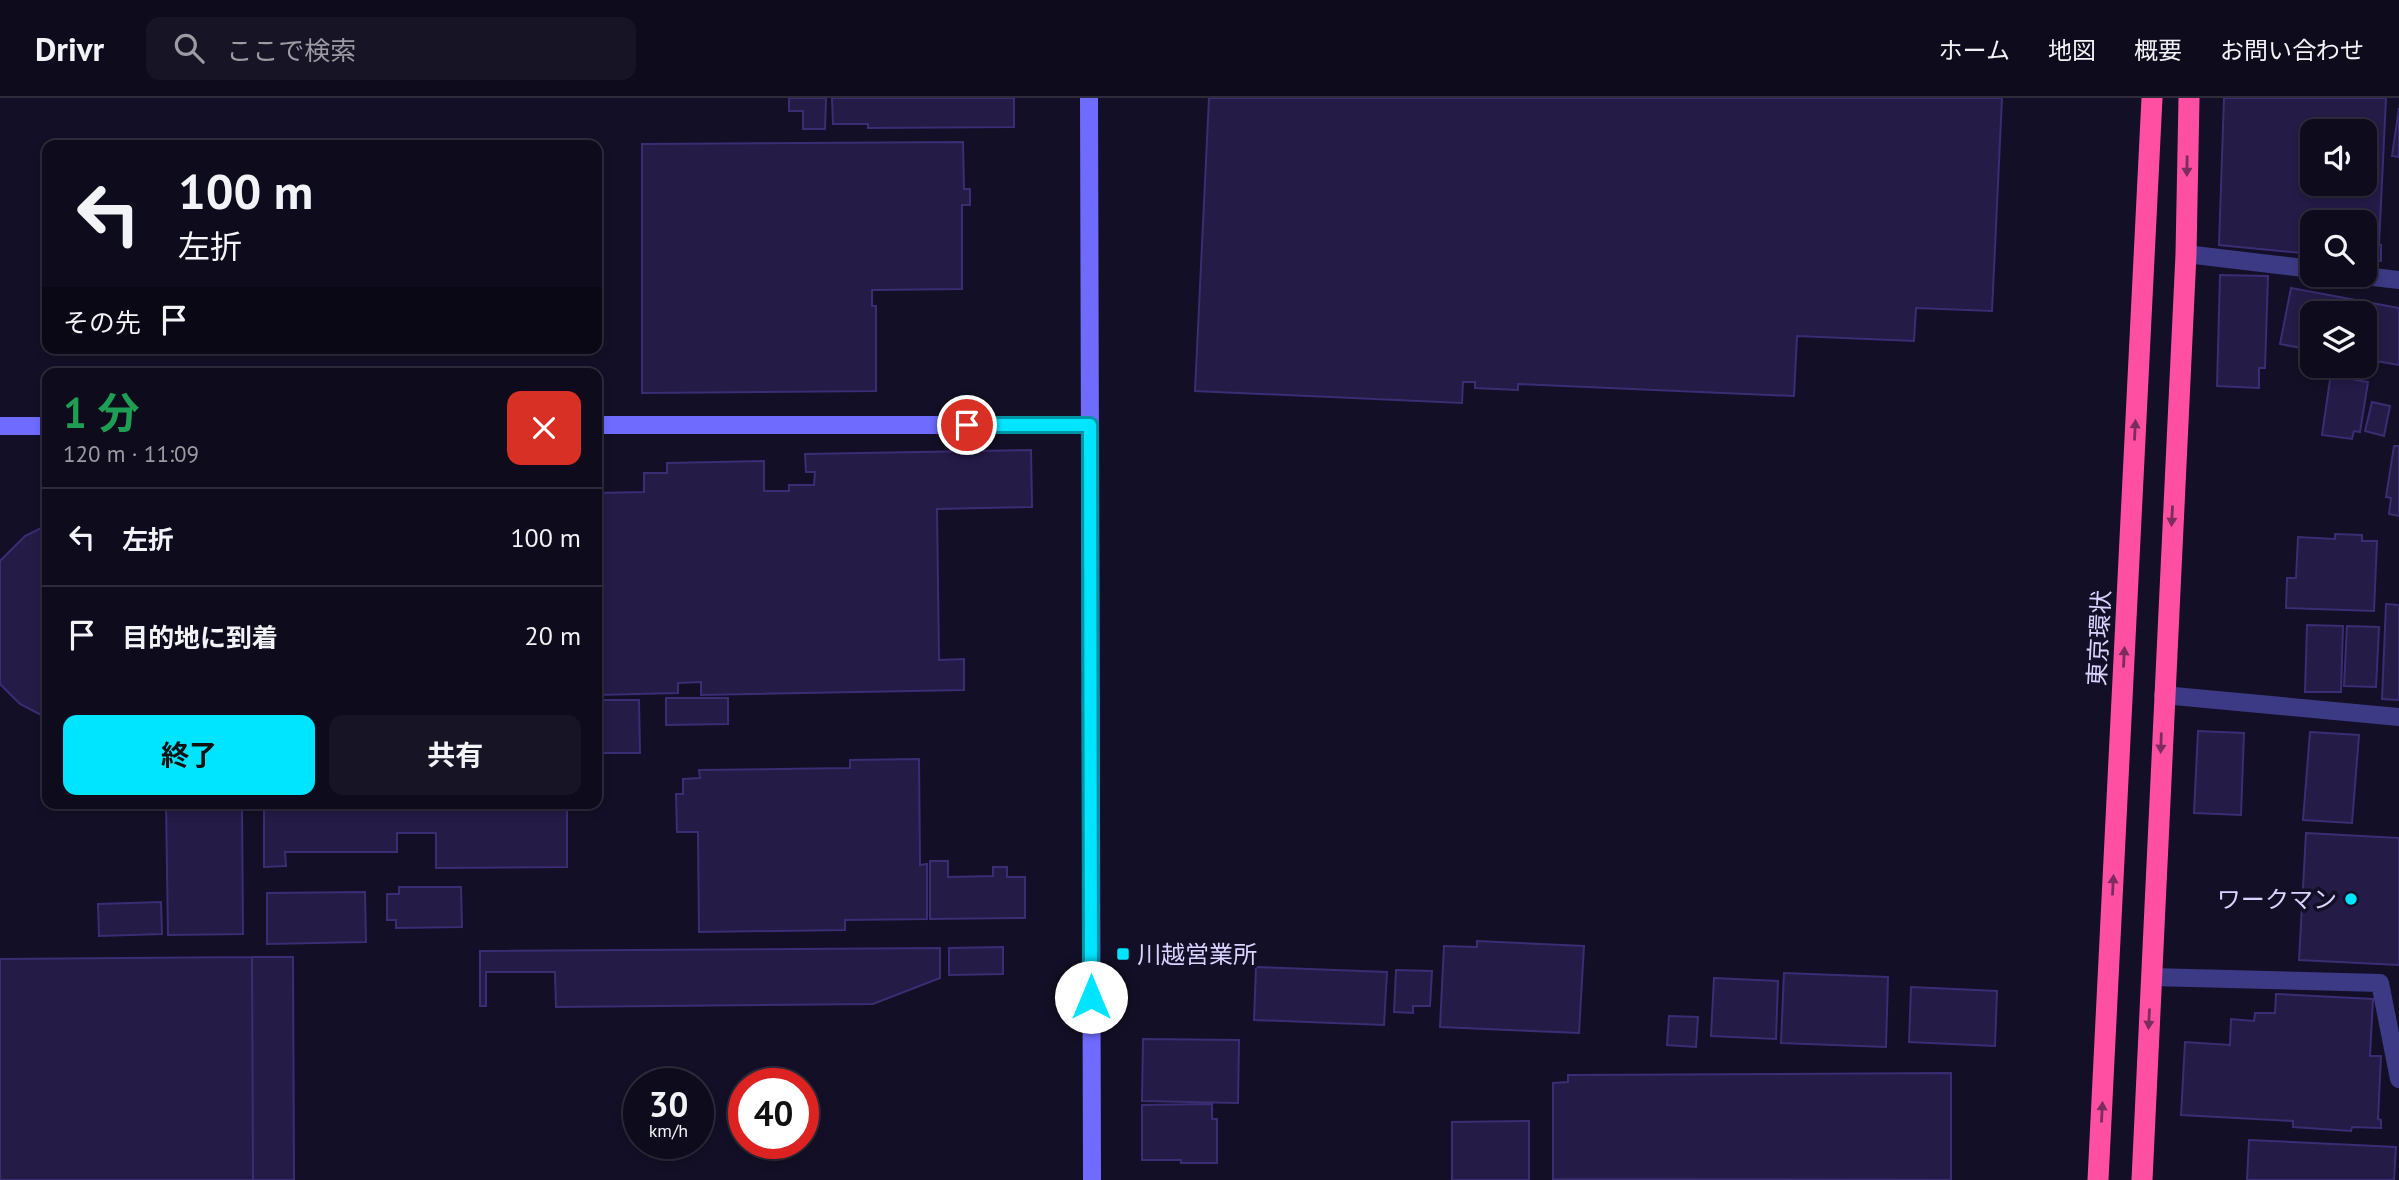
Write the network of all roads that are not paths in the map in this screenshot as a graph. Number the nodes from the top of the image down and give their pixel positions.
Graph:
1 (1089, 98) edge
2 (2152, 98) edge
3 (2189, 98) edge
4 (2186, 254) junction
5 (2300, 268) edge
6 (2377, 277) edge
7 (2399, 280) edge
8 (602, 425) edge
9 (1090, 425) junction
10 (0, 426) edge
11 (42, 426) edge
12 (2163, 695) junction
13 (2399, 717) edge
14 (2151, 977) junction
15 (2399, 1079) edge
16 (1092, 1180) edge
17 (2098, 1180) edge
18 (2142, 1180) edge

1 - 9 street
17 -> 2 highway, 東京環状
3 -> 4 highway
4 - 5 street
4 -> 12 highway
6 - 7 street
8 - 9 street
9 - 16 street
10 - 11 street
12 - 13 street
12 -> 14 highway
14 - 15 street
14 -> 18 highway

